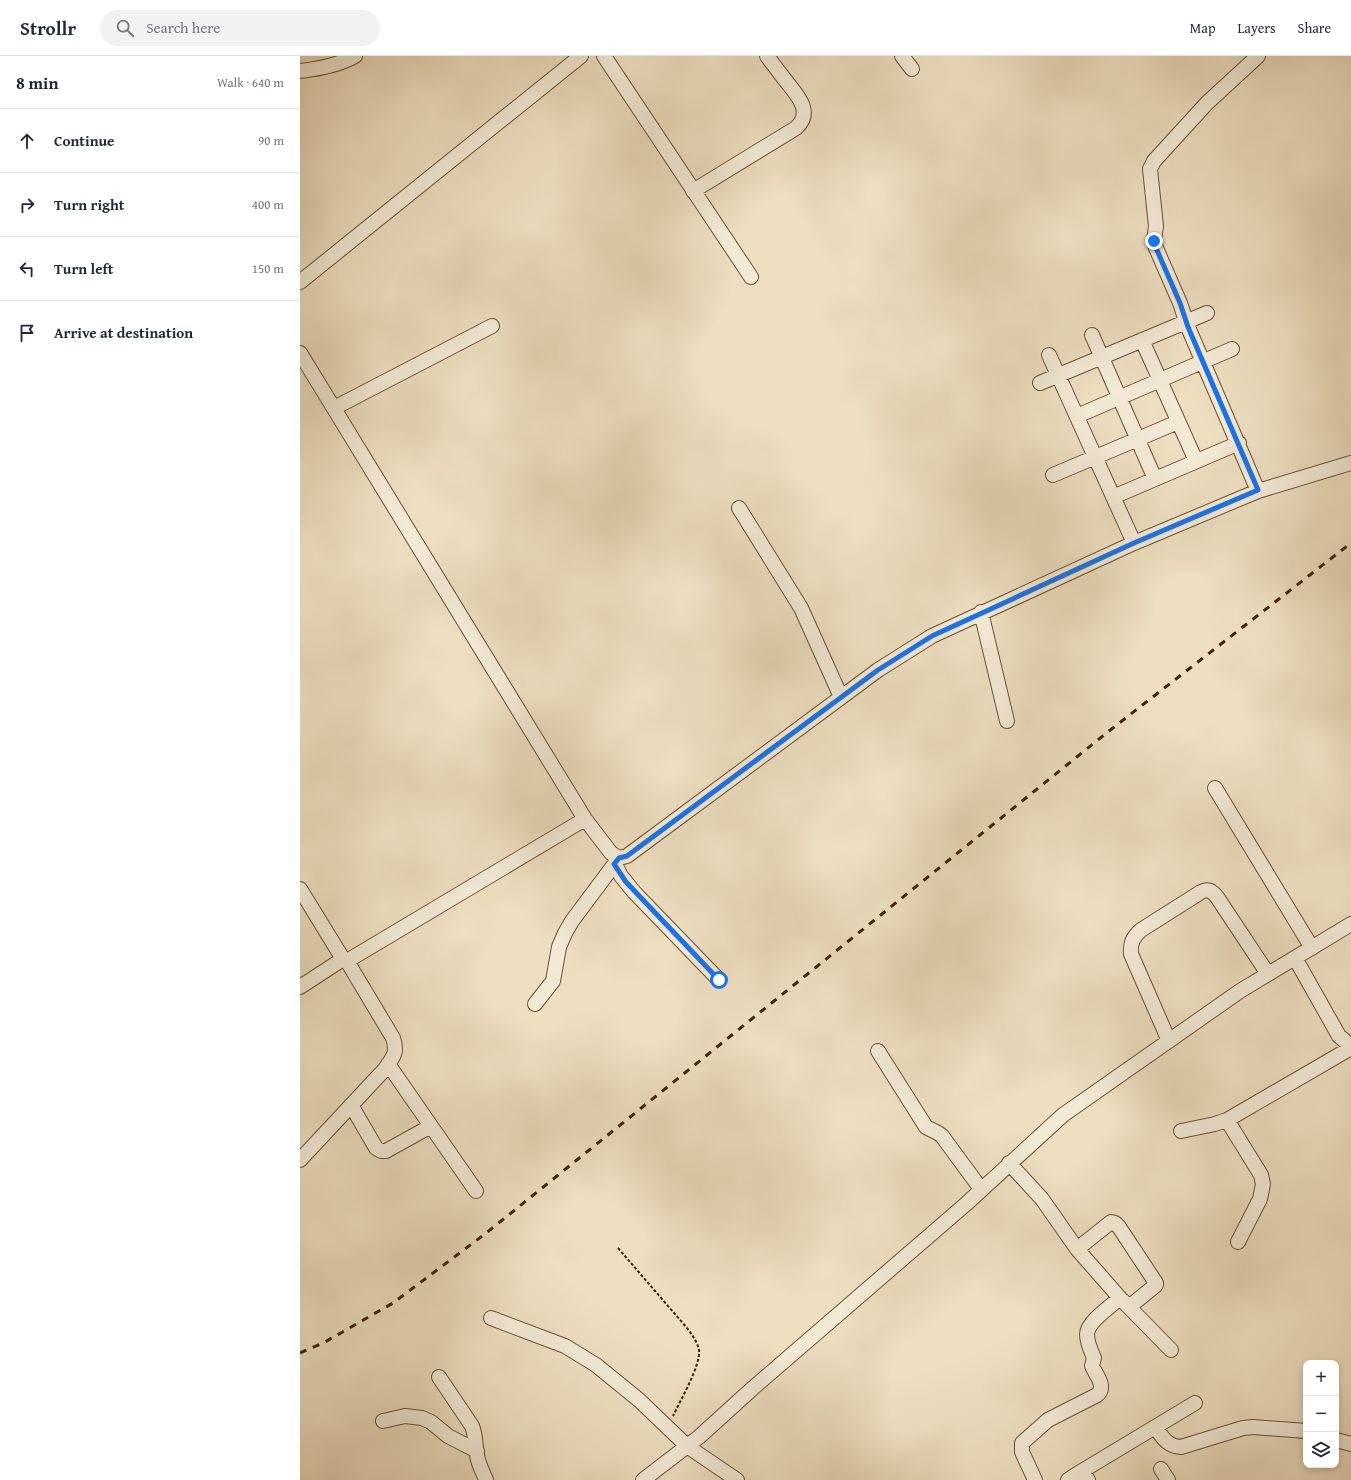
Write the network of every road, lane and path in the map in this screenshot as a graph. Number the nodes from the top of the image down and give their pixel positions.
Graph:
1 (355, 56) edge
2 (581, 56) edge
3 (604, 56) edge
4 (767, 56) edge
5 (902, 56) edge
6 (1258, 56) edge
7 (912, 69) dead end
8 (300, 71) edge
9 (693, 191) junction
10 (751, 277) dead end
11 (300, 282) edge
12 (1207, 313) dead end
13 (1187, 321) junction
14 (492, 326) dead end
15 (1092, 334) dead end
16 (1142, 340) junction
17 (1232, 349) dead end
18 (300, 353) edge
19 (1049, 354) dead end
20 (1101, 358) junction
21 (1203, 363) junction
22 (1058, 375) junction
23 (1161, 381) junction
24 (1040, 383) dead end
25 (1118, 398) junction
26 (334, 408) junction
27 (1077, 416) junction
28 (1178, 422) junction
29 (1137, 440) junction
30 (1239, 442) junction
31 (1095, 457) junction
32 (1196, 461) junction
33 (1351, 463) edge
34 (1053, 475) dead end
35 (1155, 479) junction
36 (1258, 490) junction
37 (1113, 497) junction
38 (738, 508) dead end
39 (1134, 543) junction
40 (981, 612) junction
41 (841, 697) junction
42 (1007, 721) dead end
43 (1215, 788) dead end
44 (585, 819) junction
45 (617, 861) junction
46 (300, 889) edge
47 (1351, 924) edge
48 (1312, 948) junction
49 (1295, 958) junction
50 (345, 960) junction
51 (1268, 974) junction
52 (719, 980) dead end
53 (300, 987) edge
54 (535, 1004) dead end
55 (1168, 1041) junction
56 (1351, 1047) edge
57 (878, 1051) dead end
58 (388, 1064) junction
59 (351, 1105) junction
60 (1227, 1120) junction
61 (431, 1126) junction
62 (1181, 1131) dead end
63 (300, 1160) edge
64 (1010, 1163) junction
65 (981, 1189) junction
66 (476, 1191) dead end
67 (1238, 1242) dead end
68 (618, 1248) dead end
69 (1077, 1249) junction
70 (1124, 1302) junction
71 (491, 1318) dead end
72 (1171, 1350) dead end
73 (439, 1377) dead end
74 (1195, 1403) dead end
75 (382, 1421) dead end
76 (1155, 1427) junction
77 (667, 1428) junction
78 (1303, 1430) edge
79 (1339, 1441) edge
80 (1351, 1444) edge
81 (687, 1446) junction
82 (477, 1451) junction
83 (1085, 1476) edge
84 (486, 1480) edge
85 (643, 1480) edge
86 (737, 1480) edge
87 (1035, 1480) edge
88 (1068, 1480) edge

1 - 8 street
2 - 11 street
3 - 9 street
4 - 9 street
5 - 7 street
6 - 13 street
9 - 10 street
12 - 13 street
13 - 16 street
13 - 21 street
14 - 26 street
15 - 20 street
16 - 20 street
16 - 23 street
17 - 21 street
18 - 26 street
19 - 22 street
20 - 22 street
20 - 25 street
21 - 23 street
21 - 30 street
22 - 24 street
22 - 27 street
23 - 25 street
23 - 28 street
25 - 27 street
25 - 29 street
26 - 44 street
27 - 31 street
28 - 29 street
28 - 32 street
29 - 31 street
29 - 35 street
30 - 32 street
30 - 36 street
31 - 34 street
31 - 37 street
32 - 35 street
33 - 36 street
35 - 37 street
36 - 39 street
37 - 39 street
38 - 41 street
39 - 40 street
40 - 41 street
40 - 42 street
41 - 45 street
43 - 48 street
44 - 45 street
44 - 50 street
45 - 52 street
45 - 54 street
46 - 50 street
47 - 48 street
48 - 49 street
49 - 51 street
49 - 56 street
50 - 53 street
50 - 58 street
51 - 55 street
51 - 55 street
55 - 64 street
56 - 60 street
57 - 65 street
58 - 59 street
58 - 61 street
59 - 61 street
59 - 63 street
60 - 62 street
60 - 67 street
61 - 66 street
64 - 65 street
64 - 69 street
65 - 81 street
68 - 77 path
69 - 70 street
69 - 70 street
70 - 72 street
70 - 87 street
71 - 77 street
73 - 82 street
74 - 76 street
75 - 82 street
76 - 78 street
76 - 83 street
77 - 81 street
79 - 80 street
81 - 85 street
81 - 86 street
82 - 84 street
83 - 88 street

